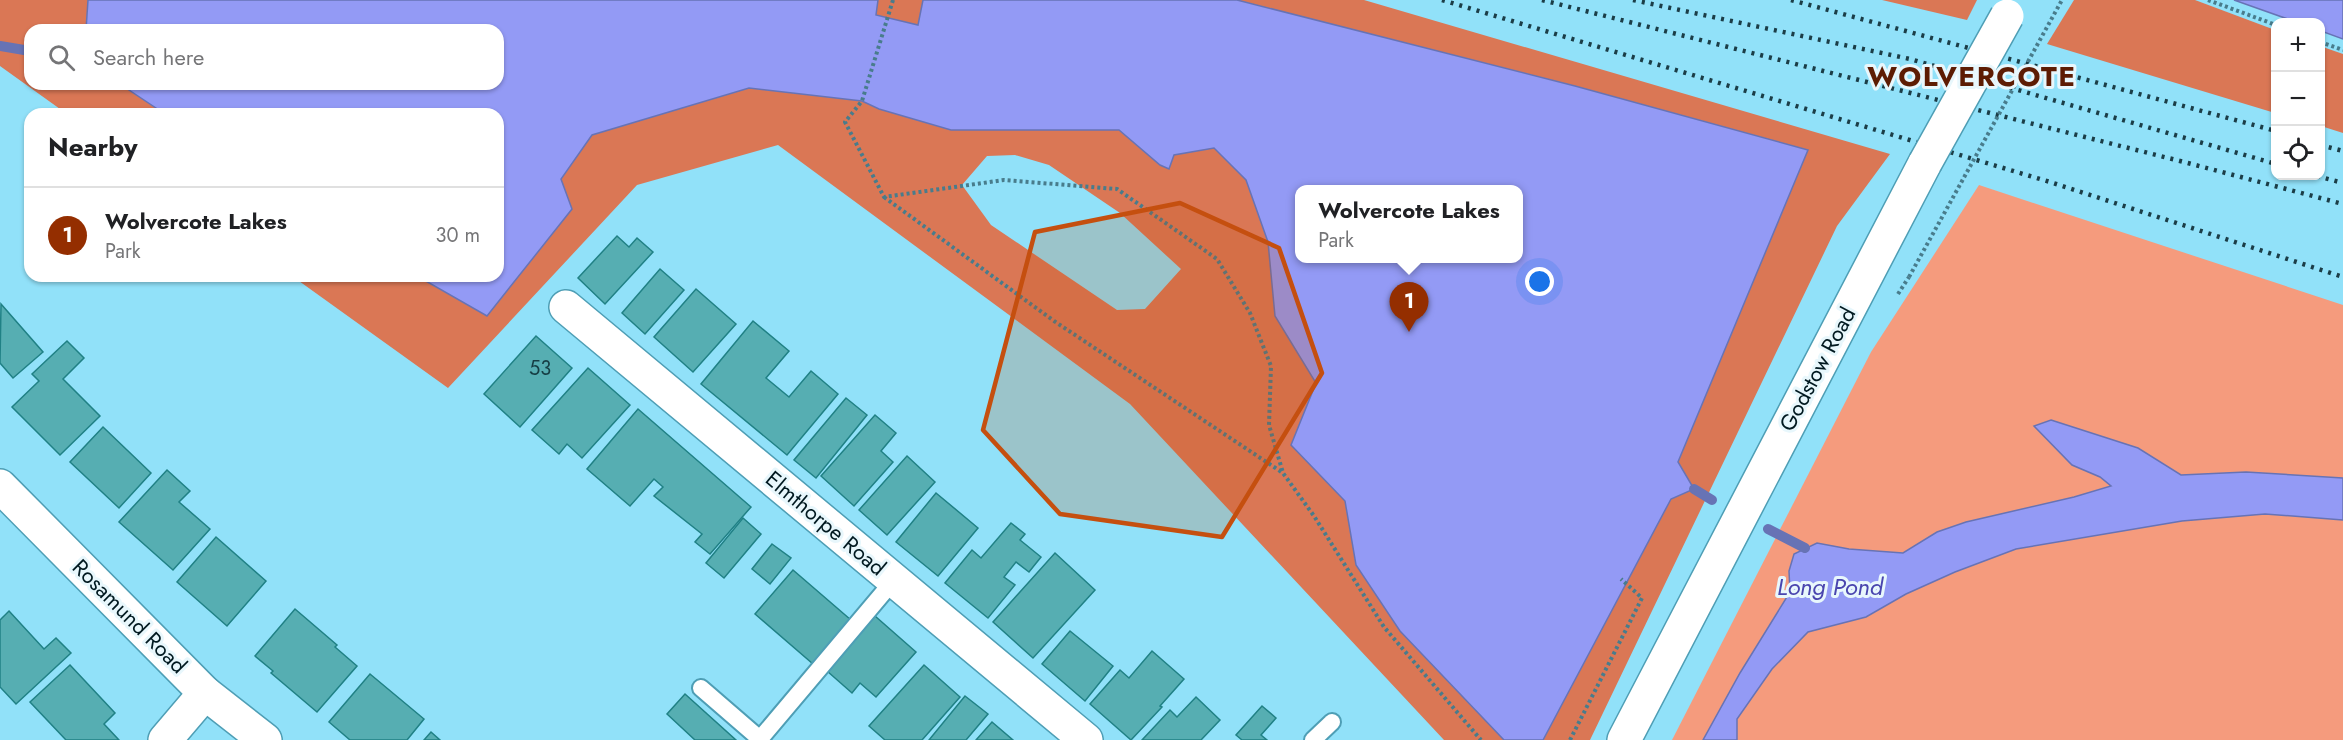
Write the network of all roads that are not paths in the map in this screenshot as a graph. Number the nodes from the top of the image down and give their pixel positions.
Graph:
1 (2011, 8) edge
2 (566, 307) dead end
3 (0, 486) edge
4 (894, 580) junction
5 (701, 688) dead end
6 (205, 693) junction
7 (1332, 722) dead end
8 (165, 740) edge
9 (265, 740) edge
10 (1086, 740) edge
11 (1313, 740) edge
12 (1624, 740) edge

1 - 12 street, Godstow Road, bridge
2 - 4 street, Elmthorpe Road
3 - 6 street, Rosamund Road
4 - 5 lane
4 - 10 street, Elmthorpe Road
6 - 8 street
6 - 9 street, Rosamund Road
7 - 11 lane

